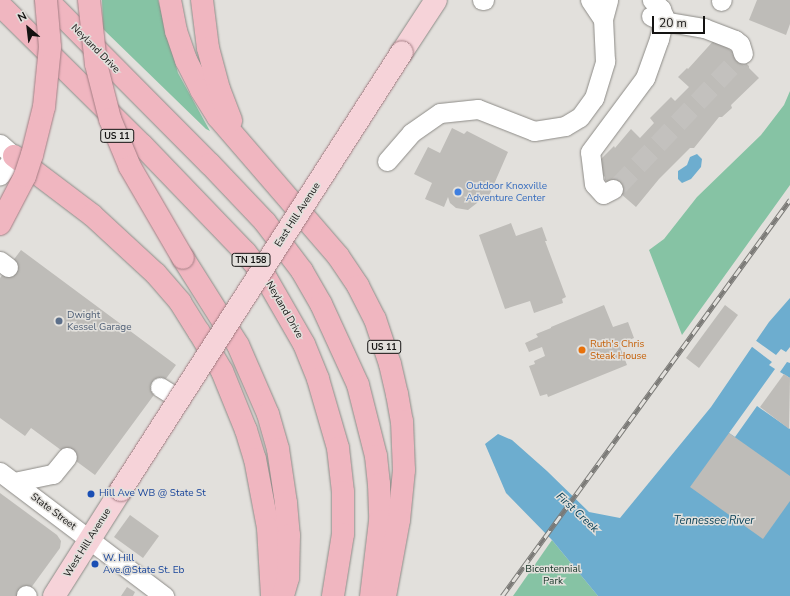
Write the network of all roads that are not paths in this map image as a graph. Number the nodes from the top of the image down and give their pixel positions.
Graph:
1 (46, 0) edge
2 (89, 0) edge
3 (170, 0) edge
4 (202, 0) edge
5 (436, 0) edge
6 (591, 0) edge
7 (608, 0) edge
8 (640, 0) edge
9 (652, 0) edge
10 (0, 5) edge
11 (603, 19) junction
12 (663, 21) junction
13 (743, 54) dead end
14 (239, 142) junction
15 (7, 150) edge
16 (387, 161) dead end
17 (0, 175) edge
18 (613, 189) dead end
19 (0, 224) edge
20 (160, 387) dead end
21 (179, 399) junction
22 (72, 460) dead end
23 (7, 477) edge
24 (121, 490) joint
25 (90, 540) junction
26 (54, 596) edge
27 (164, 596) edge
28 (272, 596) edge
29 (283, 596) edge
30 (333, 596) edge
31 (371, 596) edge
32 (385, 596) edge

1 - 19 highway, bridge
1 - 31 highway, Neyland Drive / TN 158
2 - 29 highway, US 11, bridge
3 - 14 highway
4 - 14 highway, US 11
5 - 21 main road, East Hill Avenue, bridge
6 - 11 street
7 - 11 street
8 - 12 street
9 - 12 street
10 - 30 highway, Neyland Drive / TN 158
11 - 16 street
12 - 13 street
12 - 18 street
14 - 32 highway, US 11
15 - 17 street
15 - 28 highway
20 - 21 street
21 - 24 main road, East Hill Avenue, bridge
22 - 23 street
23 - 25 street, State Street
24 - 25 main road, West Hill Avenue
25 - 26 main road, West Hill Avenue
25 - 27 street, State Street

